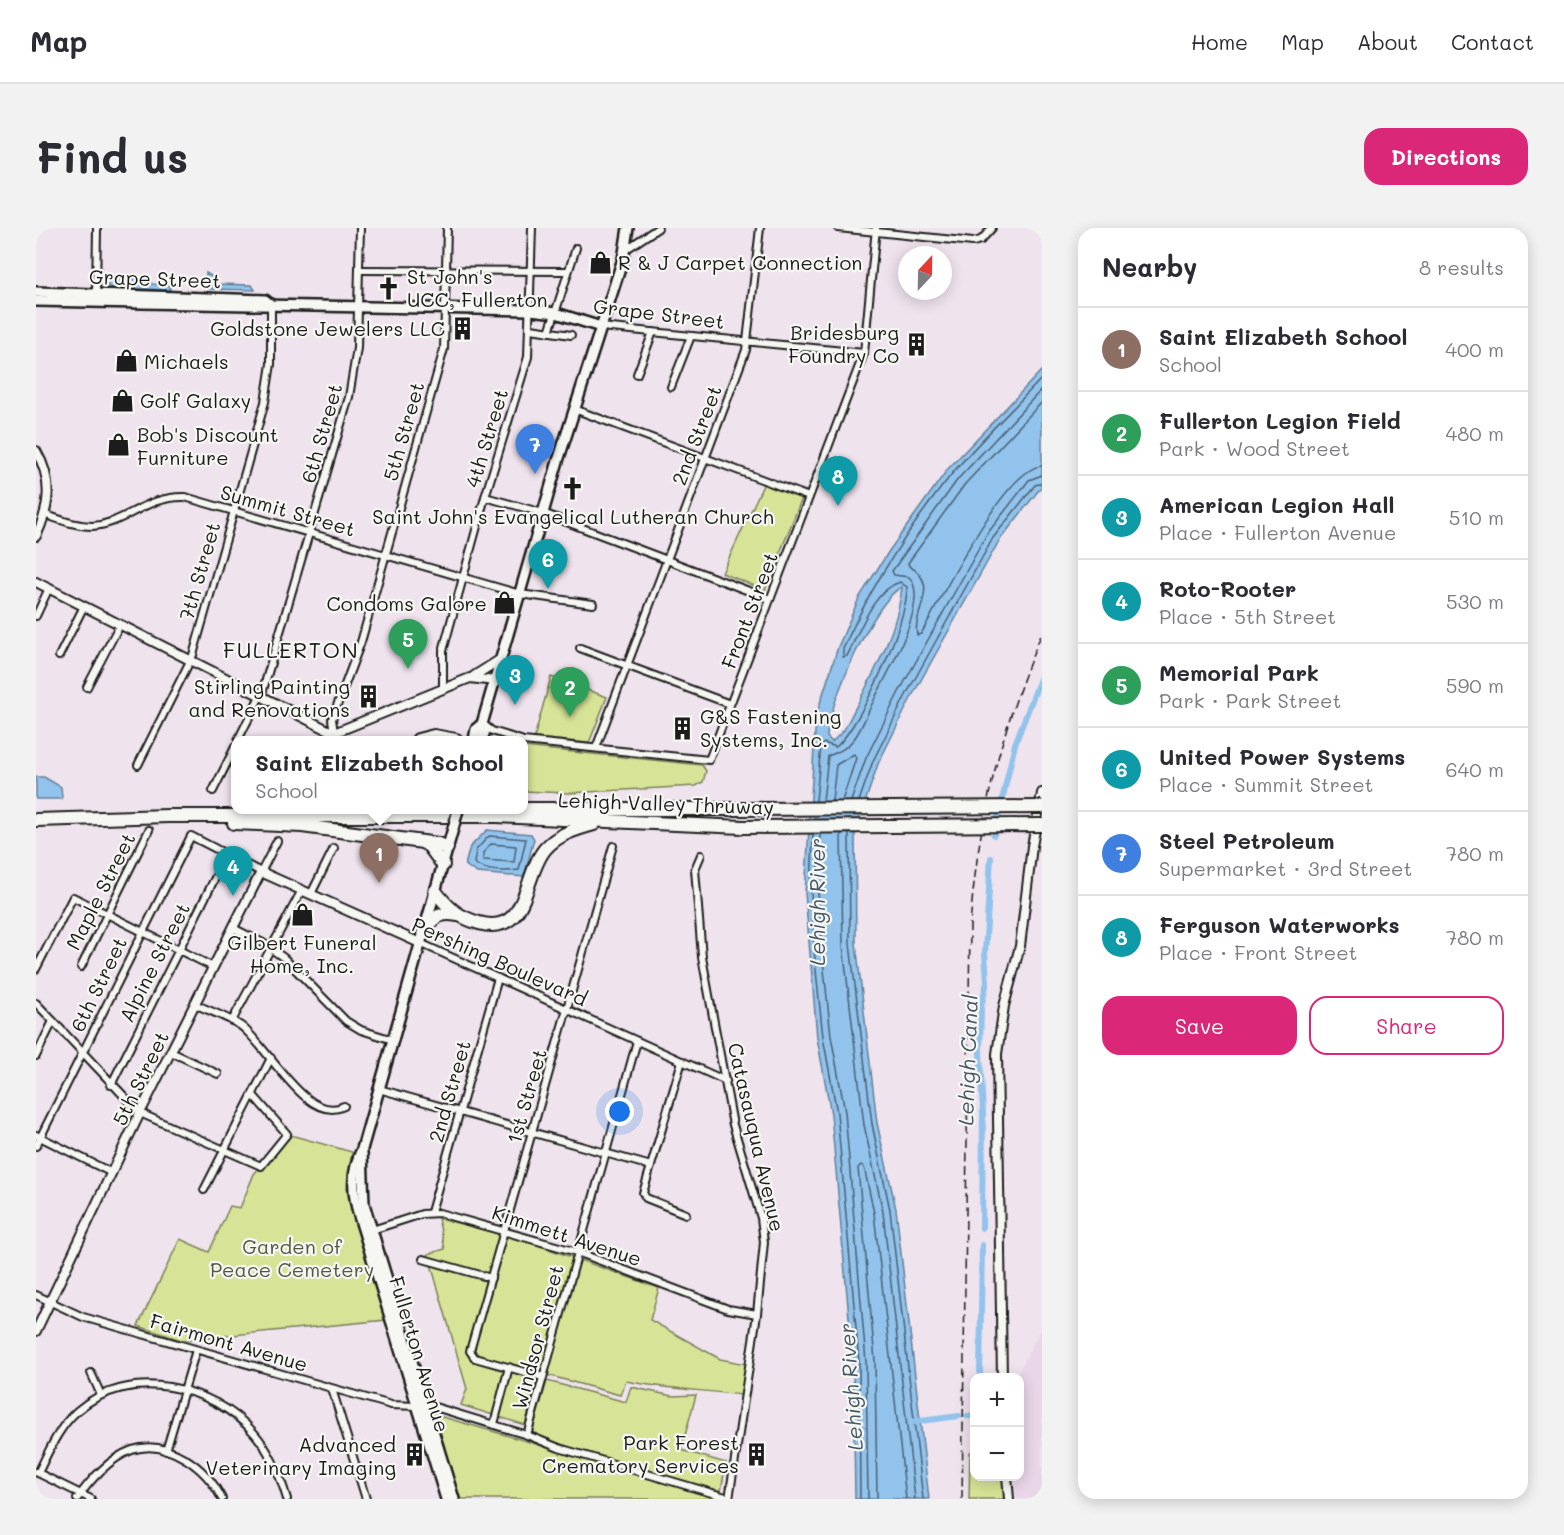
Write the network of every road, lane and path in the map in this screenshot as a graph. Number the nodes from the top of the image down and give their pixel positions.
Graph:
1 (97, 228) edge
2 (360, 228) edge
3 (447, 228) edge
4 (532, 228) edge
5 (628, 228) edge
6 (658, 228) edge
7 (760, 228) edge
8 (838, 228) edge
9 (876, 230) edge
10 (991, 231) edge
11 (576, 248) dead end
12 (625, 250) junction
13 (359, 270) junction
14 (446, 270) junction
15 (532, 270) junction
16 (567, 271) junction
17 (36, 292) edge
18 (96, 299) junction
19 (36, 301) edge
20 (271, 305) junction
21 (358, 307) junction
22 (445, 309) junction
23 (531, 310) junction
24 (556, 313) junction
25 (601, 327) junction
26 (531, 329) junction
27 (549, 332) junction
28 (653, 333) junction
29 (571, 335) dead end
30 (691, 336) junction
31 (749, 342) junction
32 (864, 353) junction
33 (637, 374) dead end
34 (671, 387) dead end
35 (574, 409) junction
36 (36, 451) edge
37 (705, 458) junction
38 (485, 496) junction
39 (809, 497) junction
40 (233, 511) junction
41 (543, 513) junction
42 (46, 515) junction
43 (309, 533) junction
44 (36, 536) edge
45 (386, 555) junction
46 (666, 560) junction
47 (462, 578) junction
48 (36, 582) edge
49 (49, 588) junction
50 (520, 594) junction
51 (771, 599) junction
52 (593, 604) dead end
53 (84, 606) junction
54 (36, 616) edge
55 (120, 624) junction
56 (580, 648) dead end
57 (59, 656) dead end
58 (502, 657) junction
59 (191, 659) junction
60 (627, 666) junction
61 (470, 678) junction
62 (495, 681) junction
63 (87, 687) dead end
64 (443, 689) junction
65 (261, 695) junction
66 (730, 704) junction
67 (482, 724) junction
68 (334, 733) junction
69 (240, 736) edge
70 (332, 736) edge
71 (475, 736) edge
72 (484, 736) edge
73 (507, 736) edge
74 (528, 742) edge
75 (596, 748) junction
76 (231, 755) edge
77 (138, 765) dead end
78 (213, 791) dead end
79 (1042, 792) edge
80 (1042, 807) edge
81 (231, 808) edge
82 (528, 808) edge
83 (36, 813) edge
84 (457, 814) edge
85 (107, 818) junction
86 (36, 820) edge
87 (607, 821) junction
88 (1042, 825) edge
89 (149, 830) dead end
90 (276, 841) dead end
91 (423, 842) junction
92 (613, 846) dead end
93 (333, 848) dead end
94 (447, 848) junction
95 (227, 854) junction
96 (701, 855) dead end
97 (442, 865) junction
98 (261, 872) junction
99 (302, 890) junction
100 (435, 891) junction
101 (311, 894) junction
102 (108, 913) junction
103 (458, 915) junction
104 (233, 928) junction
105 (143, 932) junction
106 (422, 939) junction
107 (272, 948) junction
108 (179, 950) junction
109 (81, 967) dead end
110 (213, 967) junction
111 (36, 969) edge
112 (498, 978) junction
113 (36, 1003) edge
114 (195, 1004) junction
115 (568, 1010) junction
116 (53, 1021) junction
117 (232, 1022) junction
118 (393, 1040) junction
119 (637, 1041) junction
120 (171, 1052) junction
121 (82, 1053) junction
122 (36, 1056) edge
123 (271, 1058) junction
124 (681, 1061) junction
125 (218, 1074) dead end
126 (726, 1081) junction
127 (111, 1084) junction
128 (379, 1089) junction
129 (252, 1095) junction
130 (344, 1106) dead end
131 (460, 1112) junction
132 (140, 1113) junction
133 (533, 1133) junction
134 (38, 1136) edge
135 (36, 1146) edge
136 (224, 1151) junction
137 (605, 1153) junction
138 (651, 1166) junction
139 (112, 1173) junction
140 (204, 1190) dead end
141 (431, 1212) junction
142 (686, 1214) dead end
143 (368, 1231) junction
144 (505, 1231) junction
145 (577, 1252) junction
146 (423, 1259) dead end
147 (492, 1278) junction
148 (36, 1295) edge
149 (51, 1302) junction
150 (757, 1314) junction
151 (36, 1331) edge
152 (196, 1350) junction
153 (509, 1367) junction
154 (91, 1373) dead end
155 (1002, 1373) edge
156 (543, 1377) junction
157 (332, 1389) junction
158 (184, 1391) junction
159 (101, 1395) junction
160 (421, 1405) junction
161 (494, 1424) junction
162 (527, 1435) junction
163 (166, 1451) junction
164 (37, 1473) edge
165 (1007, 1481) edge
166 (79, 1496) edge
167 (729, 1498) edge
168 (91, 1499) edge
169 (222, 1499) edge
170 (287, 1499) edge
171 (366, 1499) edge
172 (446, 1499) edge
173 (454, 1499) edge
174 (1009, 1499) edge

1 - 18 street
2 - 13 street, 6th Street
3 - 14 street, 5th Street
4 - 15 street, 4th Street
5 - 12 main road
6 - 12 street
7 - 31 street, 2nd Street
8 - 9 street
9 - 10 street
9 - 32 street, Front Street
11 - 16 street
12 - 25 main road
13 - 14 street
13 - 21 street, 6th Street
14 - 15 street
14 - 22 street, 5th Street
15 - 16 street
15 - 23 street, 4th Street
16 - 24 street
17 - 18 main road, Grape Street
18 - 19 main road, Grape Street
18 - 20 main road, Grape Street
20 - 21 main road, Grape Street
20 - 40 street, 7th Street
21 - 22 main road, Grape Street
21 - 43 street, 6th Street
22 - 23 main road, Grape Street
22 - 45 street, 5th Street
23 - 24 main road, Grape Street
23 - 26 street, 4th Street
24 - 25 main road, Grape Street
24 - 27 street
25 - 28 street, Grape Street
25 - 35 main road
26 - 27 street
26 - 38 street, 4th Street
27 - 29 street
28 - 30 street, Grape Street
28 - 33 street
30 - 31 street, Grape Street
30 - 34 street
31 - 32 street, Grape Street
31 - 37 street, 2nd Street
32 - 39 street, Front Street
35 - 37 street
35 - 41 main road
36 - 42 street
37 - 39 street
37 - 46 street, 2nd Street
38 - 41 street
38 - 47 street, 4th Street
39 - 51 street, Front Street
40 - 42 street, Summit Street
40 - 43 street, Summit Street
40 - 59 street, 7th Street
41 - 46 street
41 - 50 main road
42 - 44 street
43 - 45 street, Summit Street
43 - 65 street, 6th Street
45 - 47 street, Summit Street
45 - 68 street, 5th Street
46 - 51 street
46 - 60 street, 2nd Street
47 - 50 street, Summit Street
47 - 64 street, 4th Street
48 - 49 street
49 - 53 street
49 - 54 street
50 - 52 street, Summit Street
50 - 58 main road
51 - 66 street, Front Street
53 - 55 street
53 - 57 street
55 - 59 street
55 - 63 street
56 - 60 street
58 - 61 street
58 - 62 main road
59 - 65 street
59 - 77 street, 7th Street
60 - 66 street
60 - 75 street, 2nd Street
61 - 62 street
61 - 64 street
62 - 67 main road
64 - 68 street
65 - 68 street
65 - 69 street, 6th Street
66 - 75 street, Front Street
67 - 71 main road
67 - 72 main road
67 - 73 street
68 - 70 street, 5th Street
74 - 75 street
76 - 78 street
79 - 155 street
80 - 82 highway, Lehigh Valley Thruway, bridge
81 - 83 highway
84 - 94 main road, Fullerton Avenue, bridge
85 - 86 highway, Lehigh Valley Thruway
85 - 87 highway, Lehigh Valley Thruway
85 - 91 highway
87 - 88 highway, Lehigh Valley Thruway, bridge
87 - 103 highway
89 - 102 street, Maple Street
90 - 98 street, 5th Street
91 - 94 highway
91 - 97 highway
92 - 115 street, 1st Street
93 - 101 street
94 - 97 main road, Fullerton Avenue
95 - 98 street
95 - 105 street, 6th Street
95 - 108 street, Alpine Street
96 - 126 street, Catasauqua Avenue
97 - 100 main road, Fullerton Avenue
98 - 99 street, Pershing Boulevard
98 - 104 street, 5th Street
99 - 101 street, Pershing Boulevard
99 - 107 street
100 - 103 highway
100 - 106 main road, Fullerton Avenue
101 - 106 street, Pershing Boulevard
102 - 105 street
102 - 109 street, Maple Street
102 - 111 street
103 - 106 highway
104 - 107 street
104 - 110 street, 5th Street
105 - 108 street
105 - 121 street, 6th Street
106 - 112 street, Pershing Boulevard
106 - 118 main road, Fullerton Avenue
107 - 117 street
107 - 118 street
108 - 110 street
108 - 127 street, Alpine Street
110 - 114 street, 5th Street
112 - 115 street, Pershing Boulevard
112 - 131 street, 2nd Street
113 - 116 street
114 - 117 street
114 - 120 street, 5th Street
115 - 119 street, Pershing Boulevard
115 - 133 street, 1st Street
116 - 121 street
116 - 122 street
117 - 123 street
118 - 128 main road, Fullerton Avenue
119 - 124 street, Pershing Boulevard
119 - 137 street, Windsor Street
120 - 125 street
120 - 132 street, 5th Street
121 - 127 street
121 - 134 street, 6th Street
123 - 129 street
123 - 130 street
124 - 126 street, Pershing Boulevard
124 - 138 street
126 - 150 street, Catasauqua Avenue
127 - 132 street
128 - 131 street
128 - 143 main road, Fullerton Avenue
129 - 136 street
129 - 136 street
131 - 133 street
131 - 141 street, 2nd Street
132 - 136 street
132 - 139 street, 5th Street
133 - 137 street
133 - 144 street, 1st Street
134 - 135 street, 6th Street
134 - 139 street
136 - 140 street
137 - 138 street
137 - 145 street, Windsor Street
138 - 142 street
139 - 149 street, 5th Street
141 - 143 street
141 - 144 street, Kimmett Avenue
143 - 160 main road, Fullerton Avenue
144 - 145 street, Kimmett Avenue
144 - 147 street, 1st Street
145 - 150 street, Kimmett Avenue
145 - 156 street, Windsor Street
146 - 147 street
147 - 153 street, 1st Street
148 - 149 street, Fairmont Avenue
149 - 151 street, 5th Street
149 - 152 street, Fairmont Avenue
150 - 167 street, Catasauqua Avenue
152 - 157 street, Fairmont Avenue
152 - 158 street
153 - 156 street
153 - 161 street
154 - 159 street
156 - 162 street, Windsor Street
157 - 160 street, Fairmont Avenue
157 - 171 street
158 - 159 street
158 - 163 street
158 - 170 street
159 - 164 street
160 - 161 street, Fairmont Avenue
160 - 172 main road, Fullerton Avenue
160 - 173 main road, Fullerton Avenue
161 - 162 street, Fairmont Avenue
162 - 167 street, Fairmont Avenue
163 - 166 street
163 - 169 street
164 - 166 street
165 - 174 street
166 - 168 street

